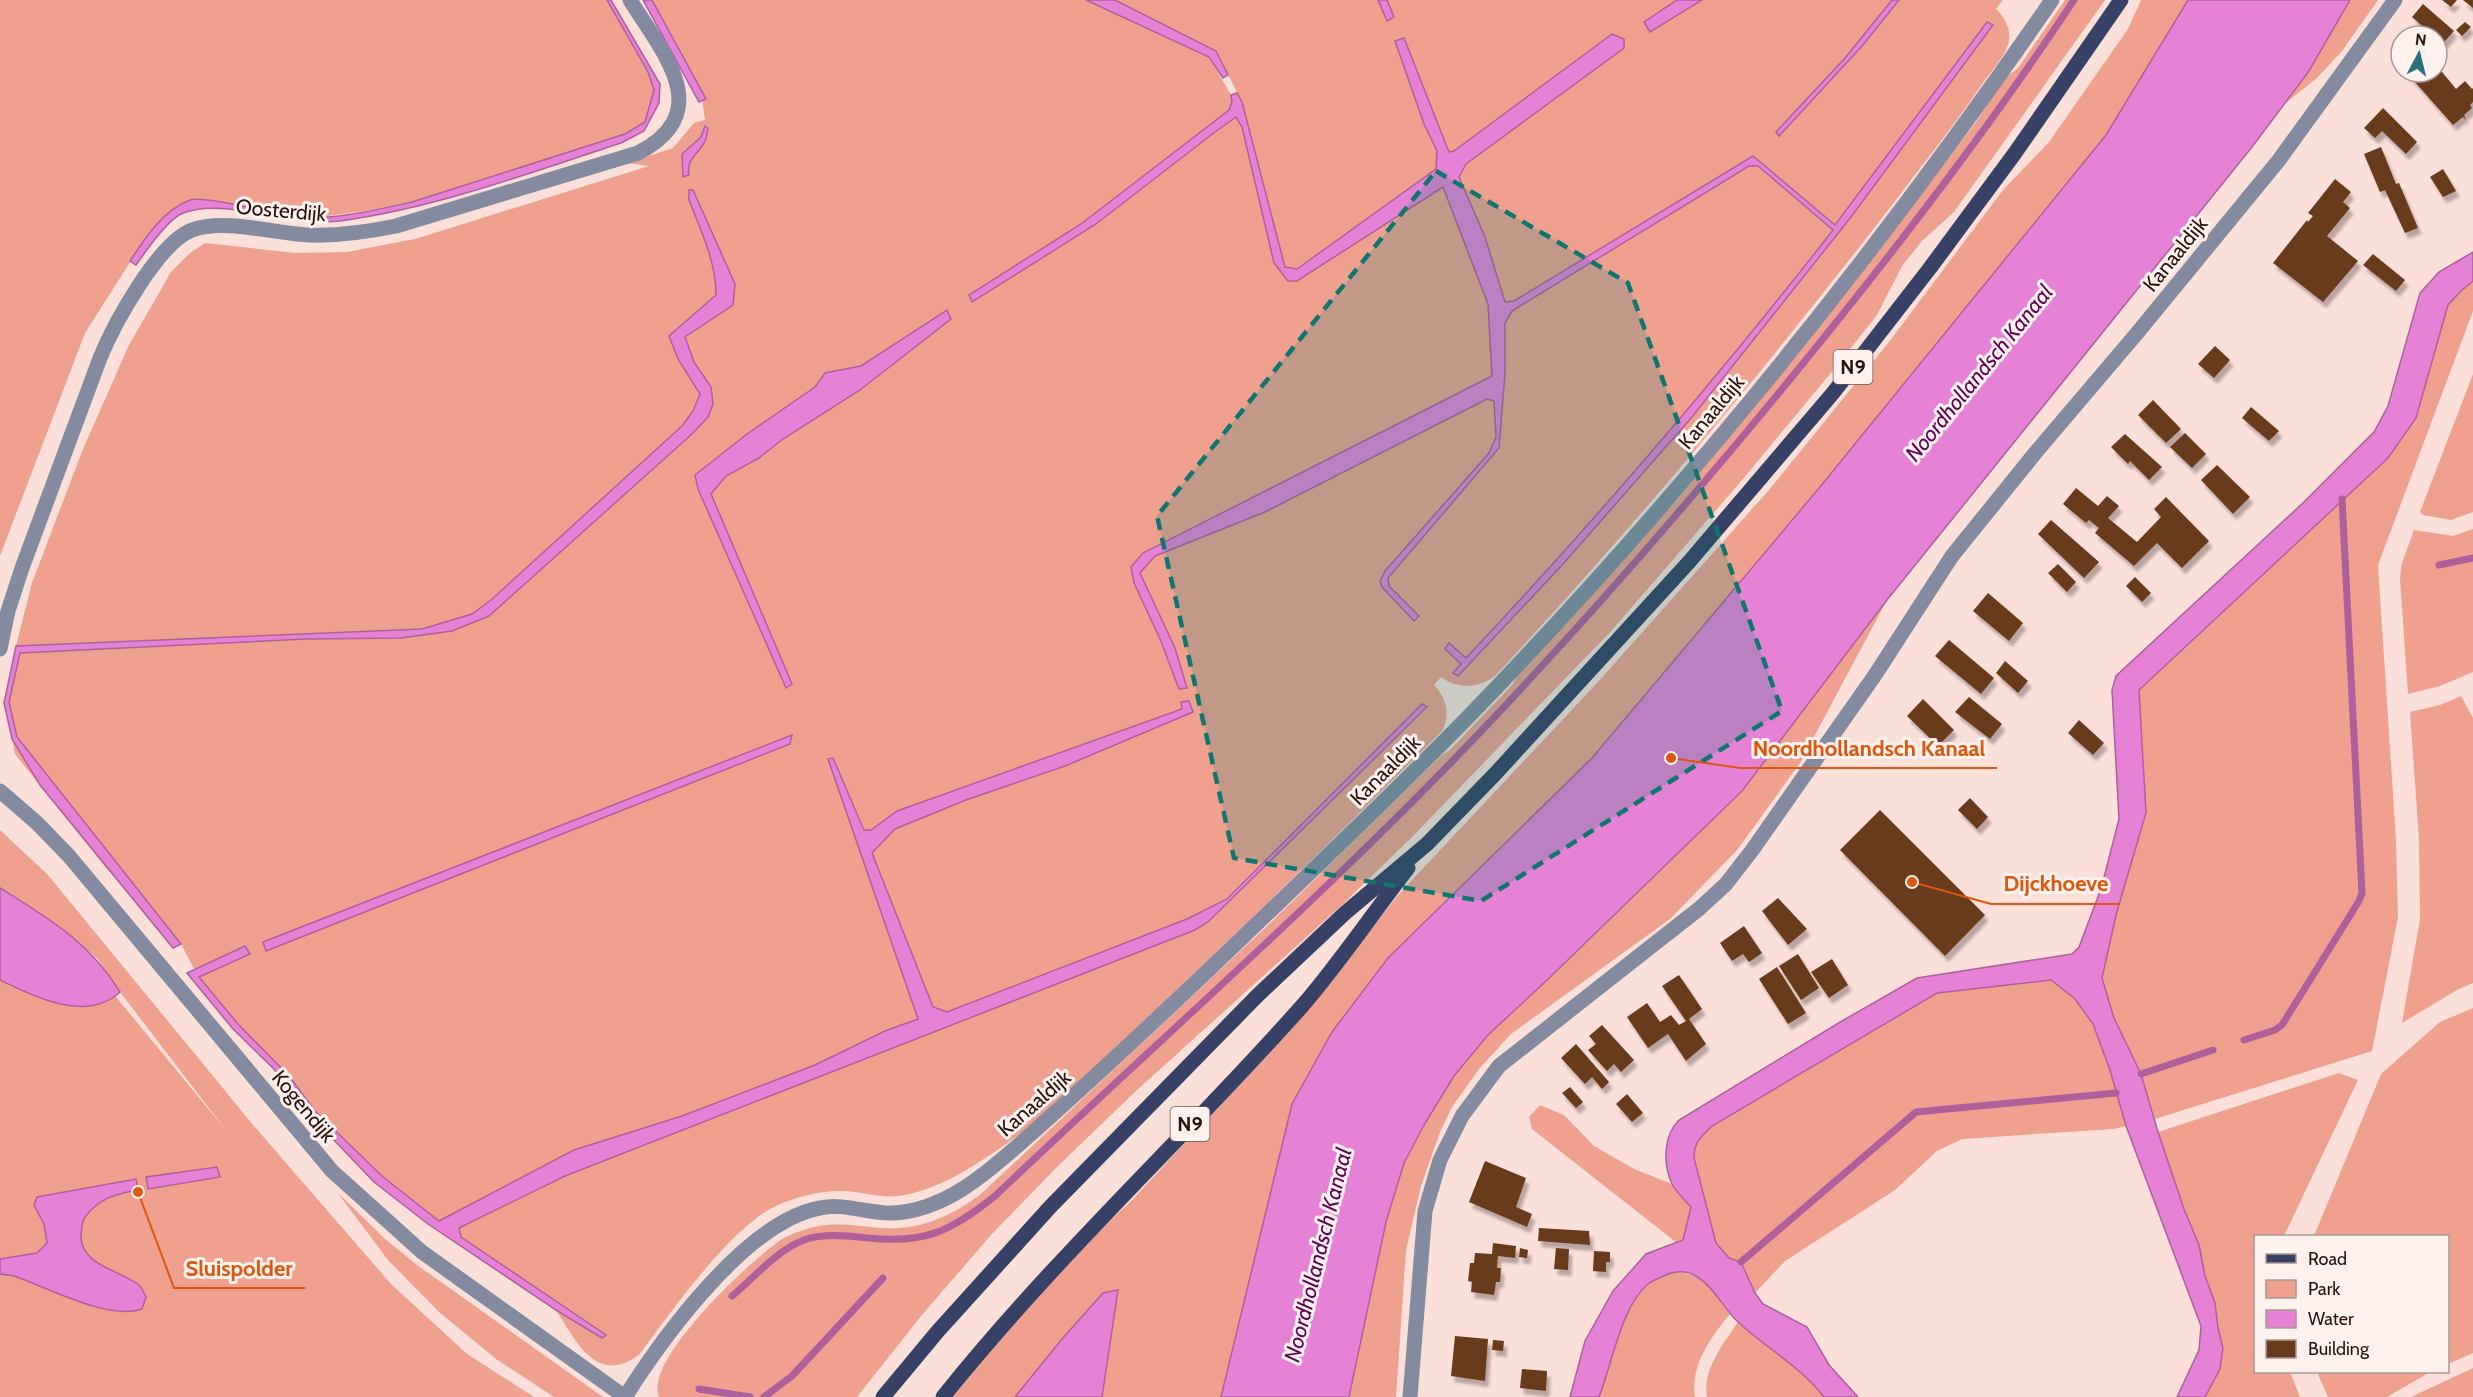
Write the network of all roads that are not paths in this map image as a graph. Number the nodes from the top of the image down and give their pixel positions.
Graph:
1 (630, 0) edge
2 (2052, 0) edge
3 (2121, 0) edge
4 (2394, 0) edge
5 (0, 649) edge
6 (0, 791) edge
7 (1426, 844) junction
8 (625, 1397) edge
9 (883, 1397) edge
10 (943, 1397) edge
11 (1410, 1397) edge

1 - 5 street, Oosterdijk
2 - 8 street, Kanaaldijk
3 - 7 main road, N9
4 - 11 street, Kanaaldijk
6 - 8 street, Kogendijk
7 - 9 main road, N9
7 - 10 main road, N9

